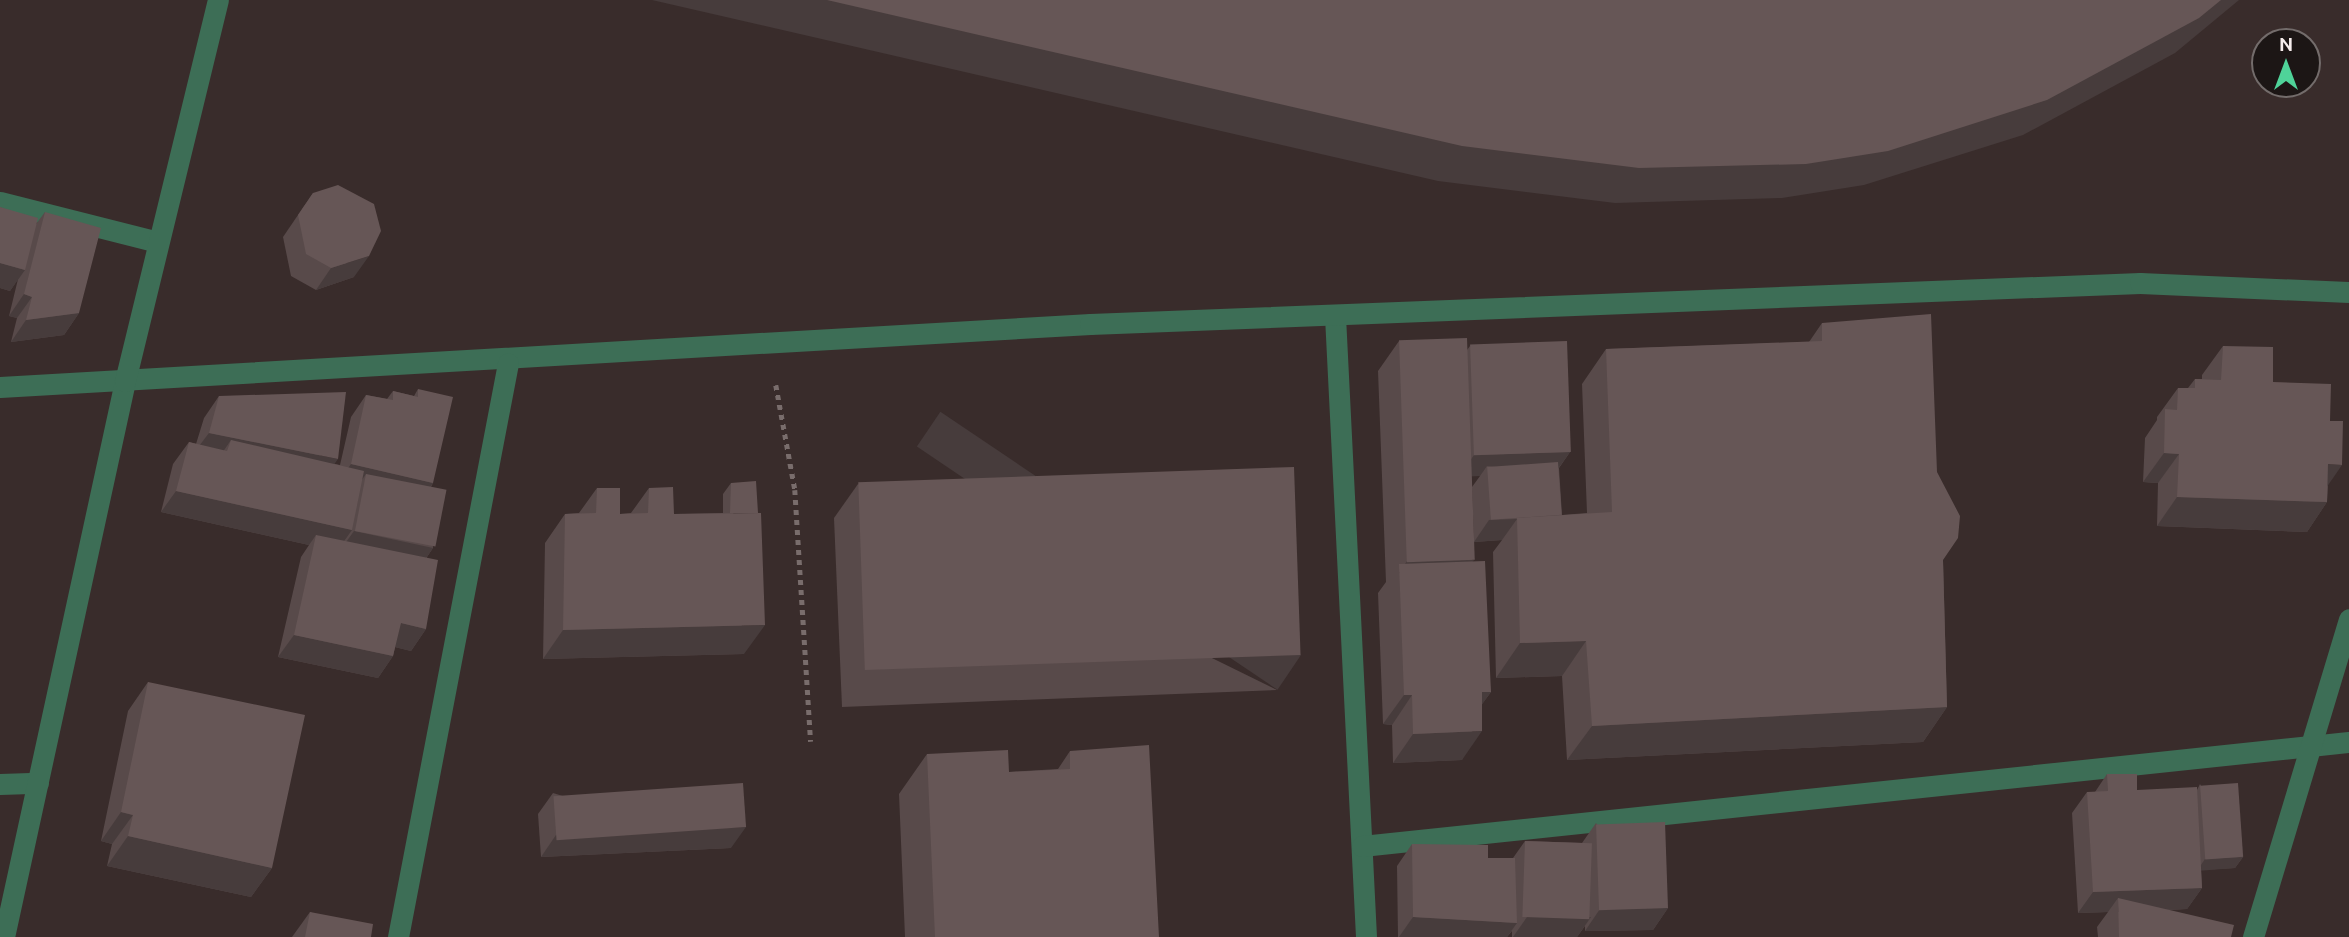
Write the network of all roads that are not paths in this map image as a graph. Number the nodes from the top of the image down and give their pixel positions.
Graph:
1 (218, 0) edge
2 (0, 202) edge
3 (159, 242) junction
4 (2349, 292) edge
5 (1335, 316) junction
6 (508, 363) junction
7 (125, 381) junction
8 (0, 387) edge
9 (2349, 620) edge
10 (2349, 742) edge
11 (2312, 744) junction
12 (38, 783) junction
13 (0, 784) edge
14 (1362, 846) junction
15 (4, 937) edge
16 (398, 937) edge
17 (1366, 937) edge
18 (2253, 937) edge

1 - 3 street
2 - 3 street
3 - 7 street
4 - 5 street
5 - 6 street
5 - 14 street
6 - 7 street
6 - 16 street
7 - 8 street
7 - 12 street
9 - 11 street
10 - 11 street
11 - 14 street
11 - 18 street
12 - 13 street
12 - 15 street
14 - 17 street

